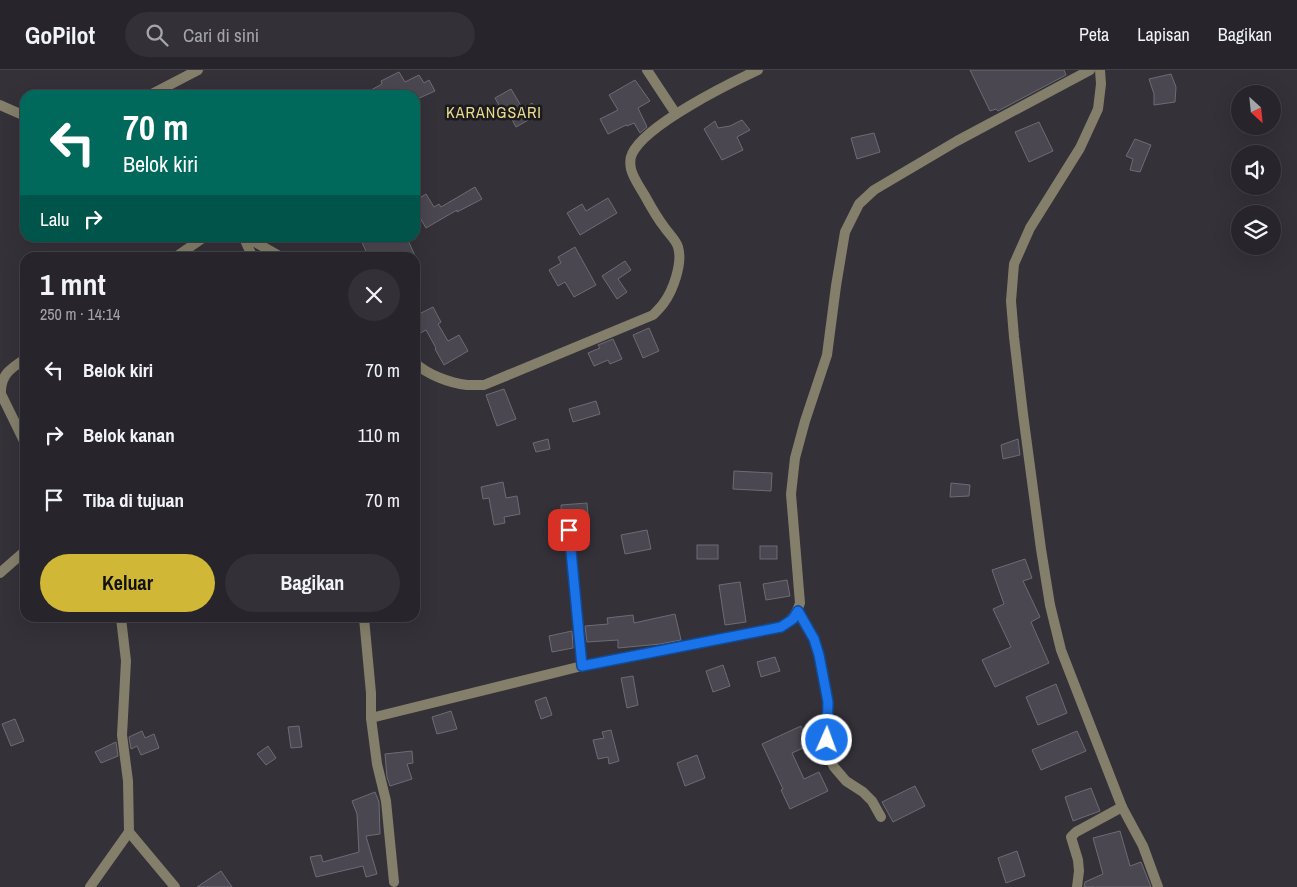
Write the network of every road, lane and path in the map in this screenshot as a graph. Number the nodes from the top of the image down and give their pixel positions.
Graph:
1 (198, 70) edge
2 (647, 70) edge
3 (758, 70) edge
4 (1090, 70) edge
5 (1100, 70) edge
6 (160, 90) edge
7 (0, 105) edge
8 (20, 114) edge
9 (676, 114) junction
10 (196, 242) edge
11 (253, 242) edge
12 (182, 252) edge
13 (272, 252) edge
14 (20, 363) edge
15 (420, 367) edge
16 (20, 433) edge
17 (569, 530) dead end
18 (20, 555) edge
19 (0, 573) edge
20 (798, 611) junction
21 (121, 622) edge
22 (364, 622) edge
23 (582, 666) junction
24 (371, 718) junction
25 (1122, 807) junction
26 (880, 817) dead end
27 (129, 832) junction
28 (394, 882) dead end
29 (90, 887) edge
30 (175, 887) edge
31 (1077, 887) edge
32 (1158, 887) edge

1 - 6 street
2 - 9 street
3 - 9 street
4 - 20 street
5 - 25 street
7 - 8 street
9 - 15 street
10 - 12 street
11 - 13 street
14 - 16 street
17 - 23 street
18 - 19 street
20 - 23 street
20 - 26 street
21 - 27 street
22 - 24 street
23 - 24 street
24 - 28 street
25 - 31 street
25 - 32 street
27 - 29 street
27 - 30 street

